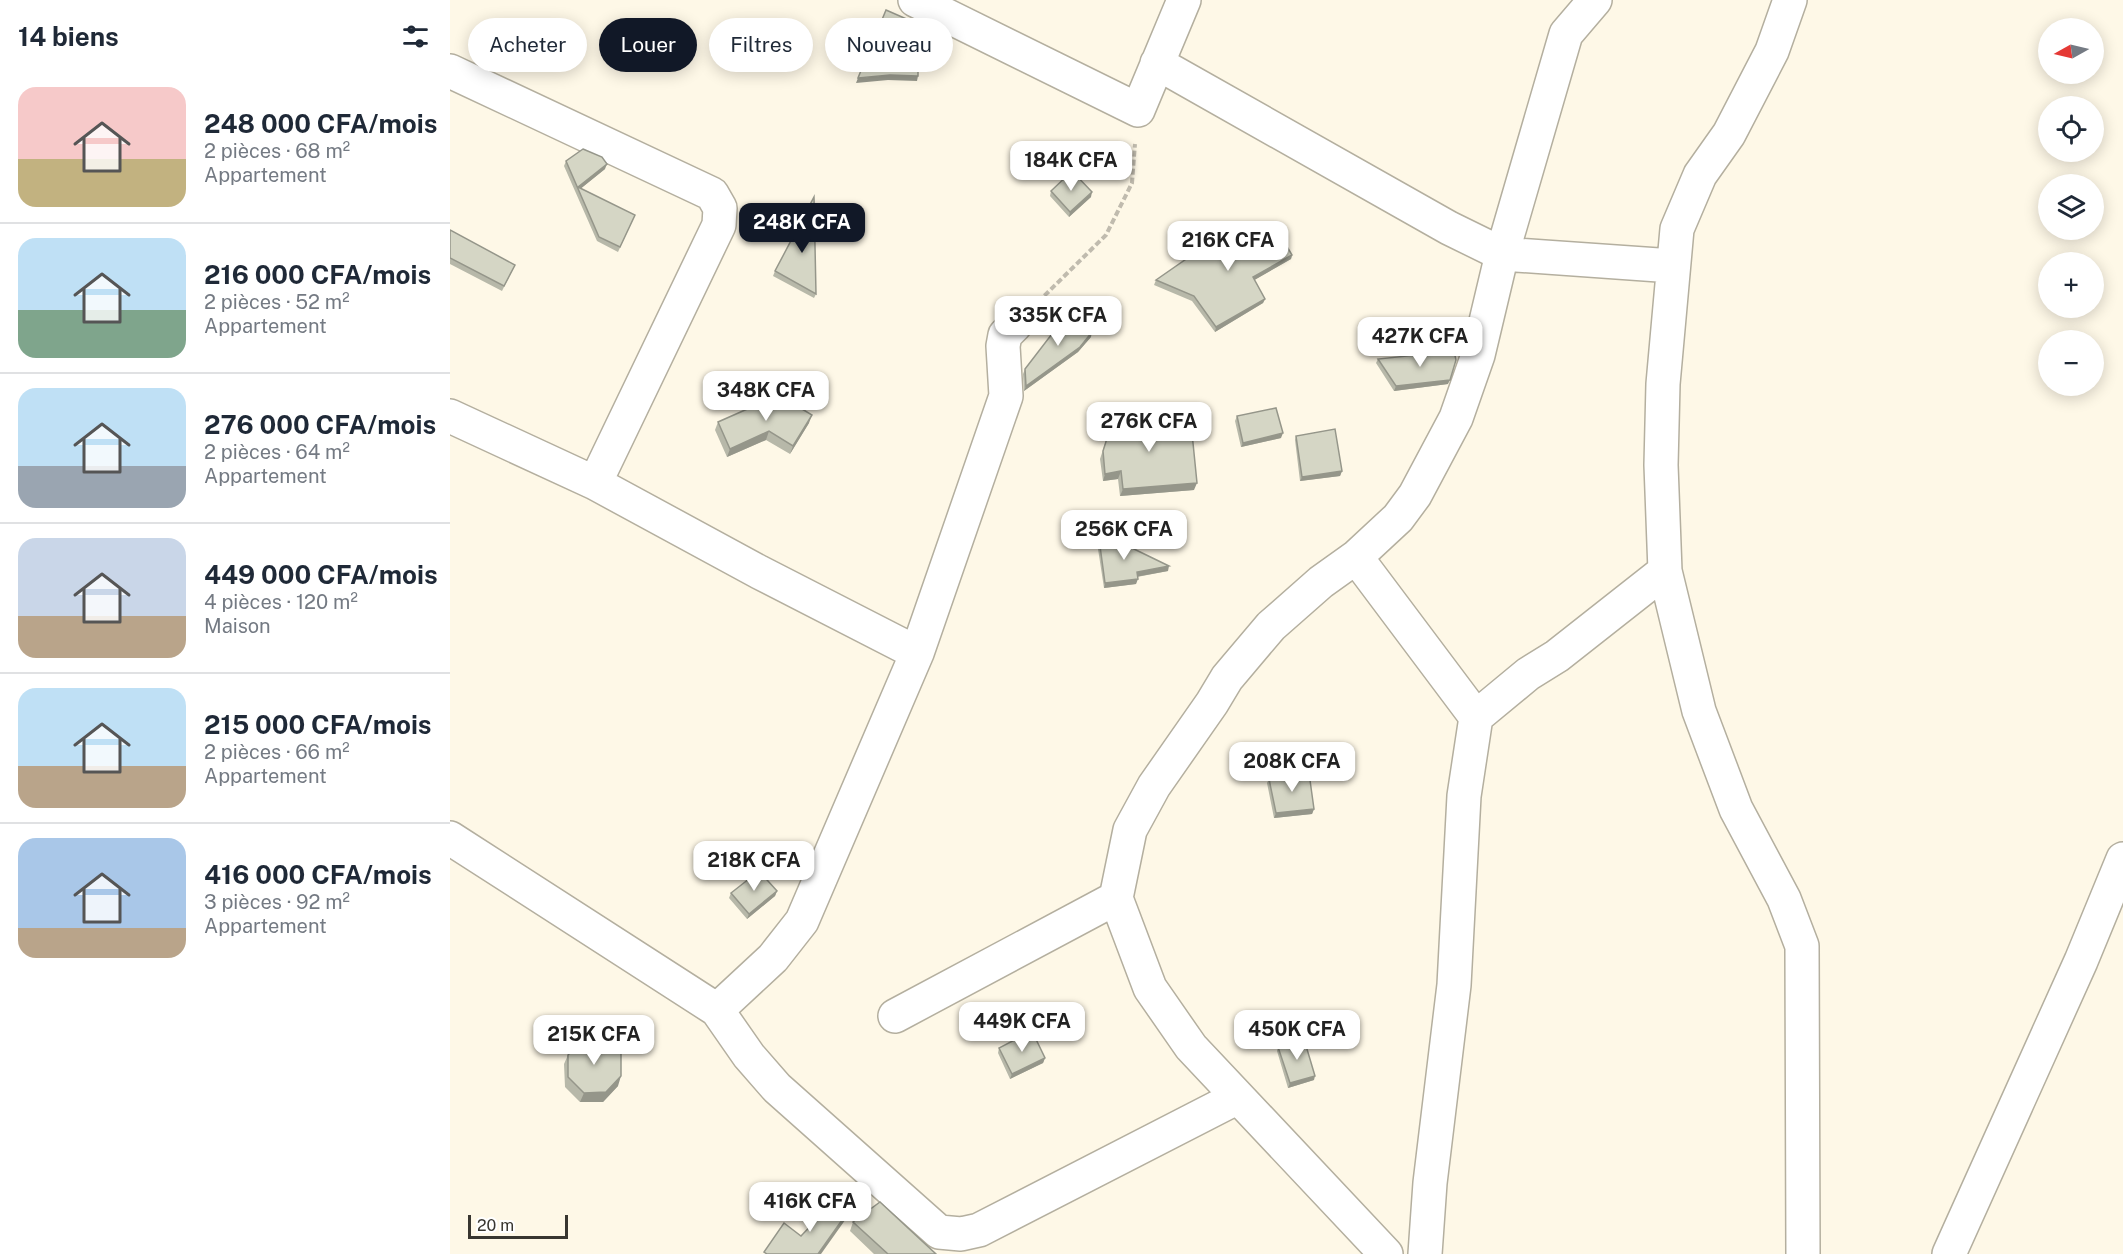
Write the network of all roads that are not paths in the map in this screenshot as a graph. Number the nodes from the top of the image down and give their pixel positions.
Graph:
1 (915, 0) edge
2 (1184, 0) edge
3 (1595, 0) edge
4 (1790, 0) edge
5 (1157, 63) junction
6 (450, 71) edge
7 (1502, 254) junction
8 (1673, 266) junction
9 (1015, 325) road end
10 (450, 416) edge
11 (595, 483) junction
12 (1356, 557) junction
13 (1665, 571) junction
14 (917, 653) junction
15 (1476, 717) junction
16 (450, 838) edge
17 (2123, 859) edge
18 (1116, 898) junction
19 (717, 1010) junction
20 (895, 1016) dead end
21 (1238, 1097) junction
22 (1386, 1254) edge
23 (1425, 1254) edge
24 (1803, 1254) edge
25 (1949, 1254) edge

1 - 5 street
2 - 5 street
3 - 7 street
4 - 8 street
5 - 7 street
6 - 11 street
7 - 8 street
7 - 12 street
8 - 13 street
9 - 14 street
10 - 11 street
11 - 14 street
12 - 15 street
12 - 18 street
13 - 15 street
13 - 24 street
14 - 19 street
15 - 23 street
16 - 19 street
17 - 25 street
18 - 20 street
18 - 21 street
19 - 21 street
21 - 22 street

